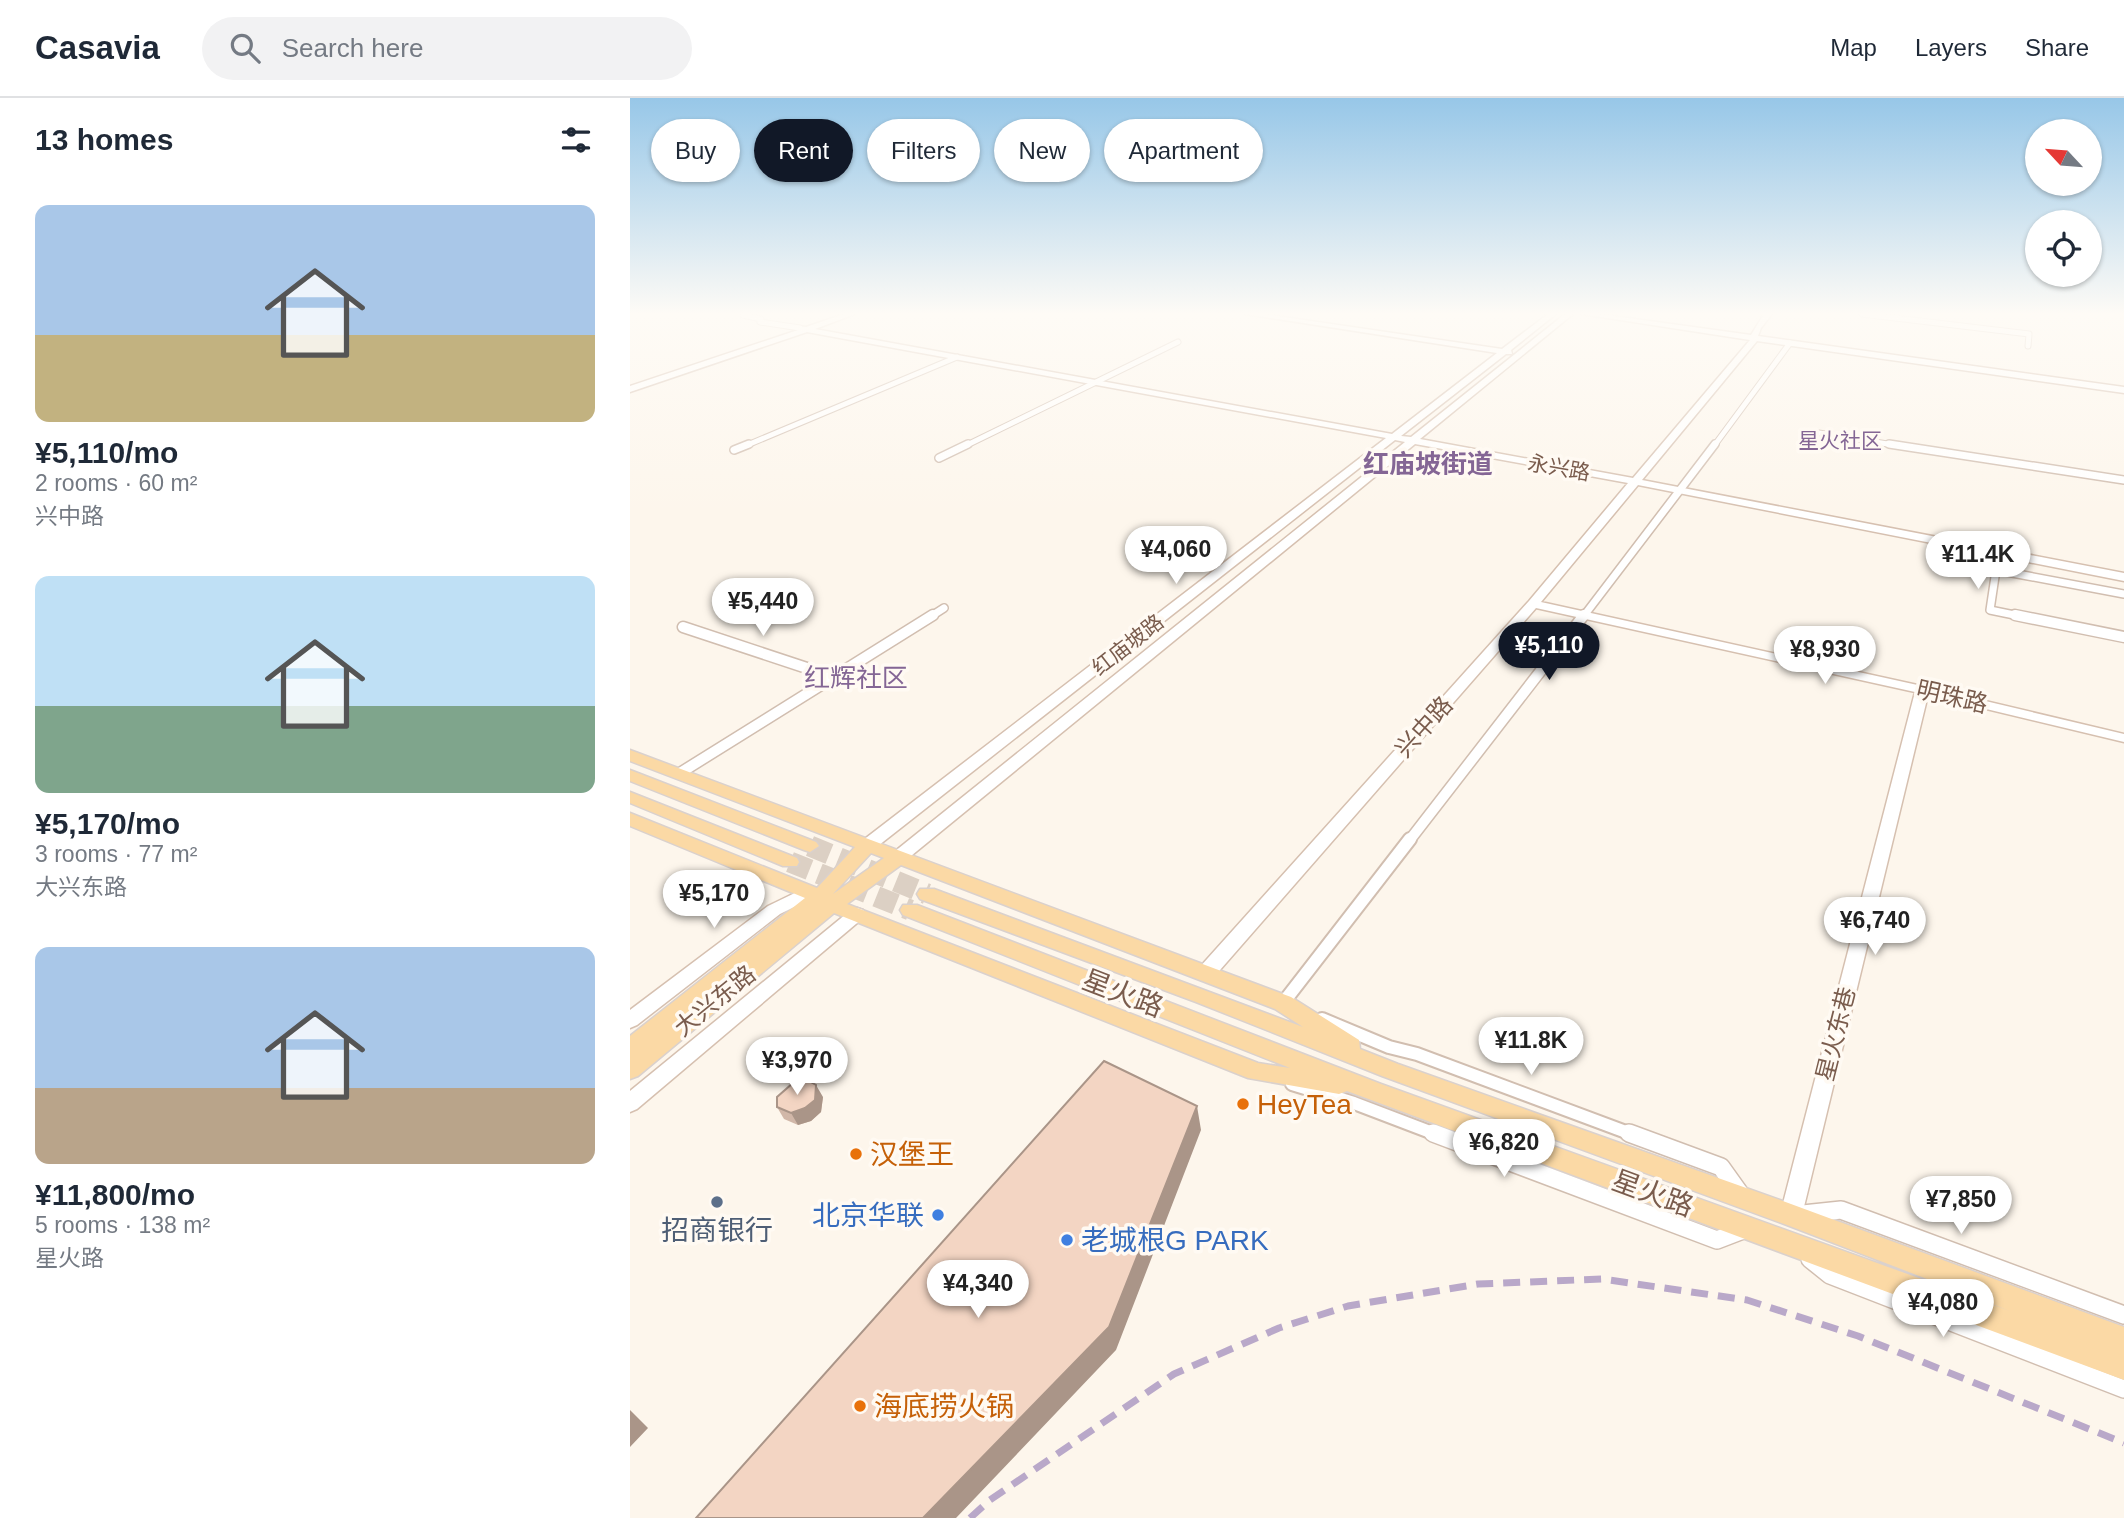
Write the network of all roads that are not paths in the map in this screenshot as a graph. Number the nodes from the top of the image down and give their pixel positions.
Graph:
1 (650, 380) edge
2 (901, 380) edge
3 (1084, 380) edge
4 (1097, 380) edge
5 (1467, 380) edge
6 (1488, 380) edge
7 (1719, 380) edge
8 (1762, 380) edge
9 (2067, 380) edge
10 (2069, 380) edge
11 (1093, 382) junction
12 (630, 387) edge
13 (2124, 388) edge
14 (1819, 433) dead end
15 (1394, 438) junction
16 (1413, 441) junction
17 (734, 450) dead end
18 (939, 458) dead end
19 (2124, 480) edge
20 (1637, 482) junction
21 (1681, 490) junction
22 (2124, 578) edge
23 (2124, 594) edge
24 (1533, 604) junction
25 (944, 608) dead end
26 (1581, 616) junction
27 (683, 627) dead end
28 (2124, 637) edge
29 (834, 677) junction
30 (1922, 690) junction
31 (2124, 738) edge
32 (630, 755) edge
33 (680, 773) junction
34 (630, 775) edge
35 (630, 797) edge
36 (630, 819) edge
37 (868, 845) junction
38 (810, 846) tunnel mouth
39 (900, 856) junction
40 (790, 862) tunnel mouth
41 (826, 901) junction
42 (857, 914) junction
43 (1206, 973) junction
44 (1283, 1003) junction
45 (630, 1020) edge
46 (630, 1048) edge
47 (630, 1070) edge
48 (1390, 1070) junction
49 (1256, 1072) junction
50 (1373, 1091) junction
51 (630, 1103) edge
52 (1743, 1197) junction
53 (1790, 1214) junction
54 (1749, 1228) junction
55 (1788, 1242) junction
56 (2124, 1315) edge
57 (2124, 1341) edge
58 (2124, 1366) edge
59 (2124, 1389) edge

1 - 12 main road
2 - 17 street
3 - 11 main road, 永兴路
4 - 11 street
5 - 15 main road, 红庙坡路
6 - 16 main road, 红庙坡路
7 - 20 main road, 兴中路
8 - 21 street
9 - 13 main road
10 - 13 main road
11 - 15 main road, 永兴路
11 - 18 street
14 - 19 street
15 - 16 main road, 永兴路
15 - 37 main road, 红庙坡路
16 - 20 main road, 永兴路
16 - 39 main road, 红庙坡路
20 - 21 main road, 永兴路
20 - 24 main road, 兴中路
21 - 22 main road, 永兴路
21 - 26 street
23 - 28 street
24 - 26 main road, 明珠路
24 - 43 main road, 兴中路
25 - 29 street
26 - 30 main road, 明珠路
26 - 44 street
27 - 29 street
29 - 33 street
30 - 31 main road, 明珠路
30 - 53 main road, 星火东巷
32 - 33 main road
33 - 37 main road
34 - 38 main road
35 - 40 main road
36 - 41 main road
37 - 39 main road
37 - 41 main road, 大兴东路
39 - 41 main road, 大兴东路
39 - 43 main road
41 - 42 main road
41 - 45 main road
41 - 46 main road, 大兴东路
41 - 47 main road, 大兴东路
42 - 49 main road
42 - 51 main road
43 - 44 main road
44 - 48 main road
44 - 52 street
48 - 50 main road, 星火路
48 - 52 main road, 星火路
49 - 50 main road
49 - 54 street
50 - 54 main road, 星火路
52 - 53 main road, 星火路
53 - 56 street
53 - 57 main road, 星火路
54 - 55 main road, 星火路
55 - 58 main road, 星火路
55 - 59 street

